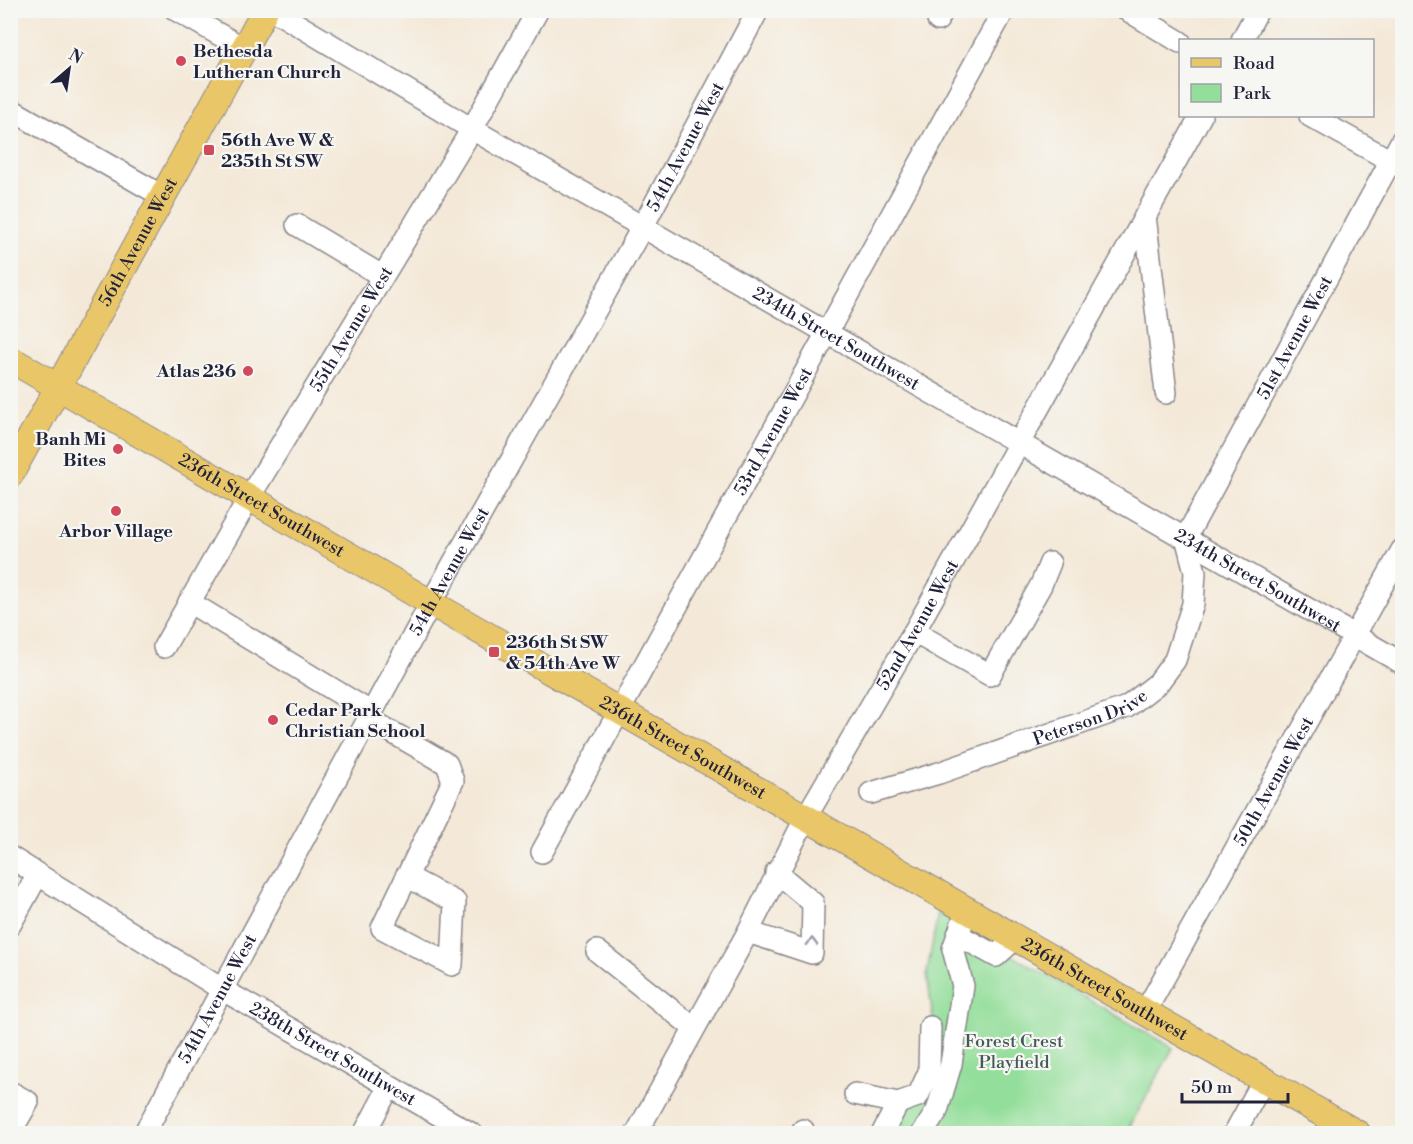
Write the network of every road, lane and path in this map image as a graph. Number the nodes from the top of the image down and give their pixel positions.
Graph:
1 (176, 10) edge
2 (265, 10) edge
3 (273, 10) edge
4 (538, 10) edge
5 (758, 10) edge
6 (1004, 10) edge
7 (1127, 10) edge
8 (1258, 10) edge
9 (1243, 39) edge
10 (1179, 41) edge
11 (243, 48) junction
12 (10, 109) edge
13 (1199, 117) edge
14 (1312, 117) edge
15 (472, 129) junction
16 (1402, 141) edge
17 (1397, 164) edge
18 (164, 197) junction
19 (1145, 216) junction
20 (297, 225) dead end
21 (643, 226) junction
22 (382, 276) junction
23 (828, 332) junction
24 (10, 359) edge
25 (58, 387) junction
26 (1166, 393) dead end
27 (1020, 443) junction
28 (14, 461) edge
29 (250, 496) junction
30 (1186, 537) junction
31 (1402, 550) edge
32 (1050, 562) dead end
33 (189, 602) junction
34 (432, 603) junction
35 (914, 632) junction
36 (1355, 636) junction
37 (164, 647) dead end
38 (1402, 663) edge
39 (619, 709) junction
40 (371, 716) junction
41 (871, 793) dead end
42 (806, 817) junction
43 (542, 852) dead end
44 (10, 857) edge
45 (776, 872) junction
46 (37, 876) junction
47 (406, 876) dead end
48 (967, 909) junction
49 (10, 925) edge
50 (748, 932) junction
51 (958, 935) junction
52 (1017, 937) junction
53 (597, 951) dead end
54 (223, 990) junction
55 (1145, 1012) junction
56 (930, 1027) dead end
57 (694, 1028) junction
58 (1263, 1081) junction
59 (389, 1087) junction
60 (10, 1092) edge
61 (855, 1094) dead end
62 (898, 1103) junction
63 (10, 1133) edge
64 (144, 1134) edge
65 (364, 1134) edge
66 (472, 1134) edge
67 (636, 1134) edge
68 (882, 1134) edge
69 (922, 1134) edge
70 (1234, 1134) edge
71 (1358, 1134) edge

1 - 11 street
2 - 11 main road, 56th Avenue West
3 - 15 street, 234th Street Southwest
4 - 15 street, 55th Avenue West
5 - 21 street, 54th Avenue West
6 - 23 street, 53rd Avenue West
7 - 10 street
8 - 9 street
11 - 18 main road, 56th Avenue West
12 - 18 street
13 - 19 street, 52nd Avenue West
14 - 17 street
15 - 21 street, 234th Street Southwest
15 - 22 street, 55th Avenue West
16 - 17 street, 51st Avenue West
17 - 30 street, 51st Avenue West
18 - 25 main road, 56th Avenue West
19 - 26 street
19 - 27 street, 52nd Avenue West
20 - 22 street
21 - 23 street, 234th Street Southwest
21 - 34 street, 54th Avenue West
22 - 29 street, 55th Avenue West
23 - 27 street, 234th Street Southwest
23 - 39 street, 53rd Avenue West
24 - 25 main road, 236th Street Southwest
25 - 28 main road, 56th Avenue West
25 - 29 main road, 236th Street Southwest
27 - 30 street, 234th Street Southwest
27 - 35 street, 52nd Avenue West
29 - 33 street, 55th Avenue West
29 - 34 main road, 236th Street Southwest
30 - 36 street, 234th Street Southwest
30 - 41 street, Peterson Drive
31 - 36 street, 50th Avenue West
32 - 35 street
33 - 37 street, 55th Avenue West
33 - 40 street
34 - 39 main road, 236th Street Southwest
34 - 40 street, 54th Avenue West
35 - 42 street, 52nd Avenue West
36 - 38 street, 234th Street Southwest
36 - 55 street, 50th Avenue West
39 - 42 main road, 236th Street Southwest
39 - 43 street, 53rd Avenue West
40 - 47 street
40 - 54 street, 54th Avenue West
42 - 45 street, 52nd Avenue West
42 - 48 main road, 236th Street Southwest
44 - 46 street, 238th Street Southwest
45 - 50 street, 52nd Avenue West
50 -> 45 street
46 - 49 street
46 - 54 street, 238th Street Southwest
48 - 51 street
48 - 52 main road, 236th Street Southwest
50 - 57 street, 52nd Avenue West
51 - 52 street
51 - 69 street
52 - 55 main road, 236th Street Southwest
53 - 57 street
54 - 59 street, 238th Street Southwest
54 - 64 street, 54th Avenue West
55 - 58 main road, 236th Street Southwest
56 - 62 street
57 - 67 street, 52nd Avenue West
58 - 70 street
58 - 71 main road, 236th Street Southwest
59 - 65 street
59 - 66 street, 238th Street Southwest
60 - 63 street
61 - 62 street
62 - 68 street

